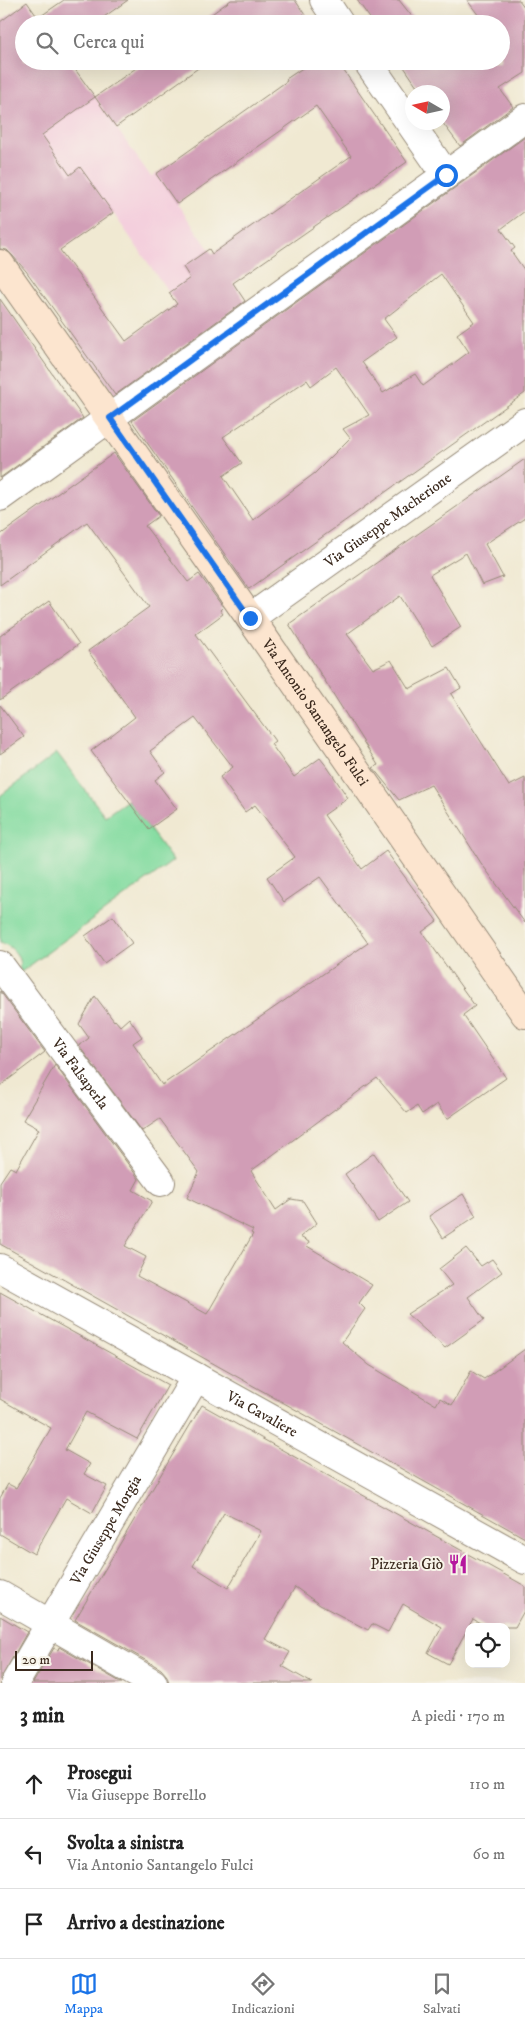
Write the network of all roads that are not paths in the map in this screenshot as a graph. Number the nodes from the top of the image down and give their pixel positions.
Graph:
1 (324, 0) edge
2 (334, 15) edge
3 (373, 70) edge
4 (525, 118) edge
5 (446, 175) junction
6 (0, 264) edge
7 (110, 418) junction
8 (525, 422) edge
9 (0, 497) edge
10 (250, 618) junction
11 (0, 965) edge
12 (525, 1014) edge
13 (162, 1182) dead end
14 (0, 1268) edge
15 (196, 1377) junction
16 (525, 1560) edge
17 (0, 1595) edge
18 (51, 1624) junction
19 (15, 1683) edge
20 (153, 1683) edge

1 - 2 street
3 - 5 street
4 - 5 street
5 - 7 street
6 - 7 street, Via Antonio Santangelo Fulci
7 - 9 street
7 - 10 street, Via Antonio Santangelo Fulci
8 - 10 street, Via Giuseppe Macherione
10 - 12 street, Via Antonio Santangelo Fulci
11 - 13 street, Via Falsaperla
14 - 15 street, Via Cavaliere
15 - 16 street, Via Cavaliere
15 - 18 street, Via Giuseppe Morgia
17 - 18 street
18 - 19 street, Via Giuseppe Morgia
18 - 20 street

